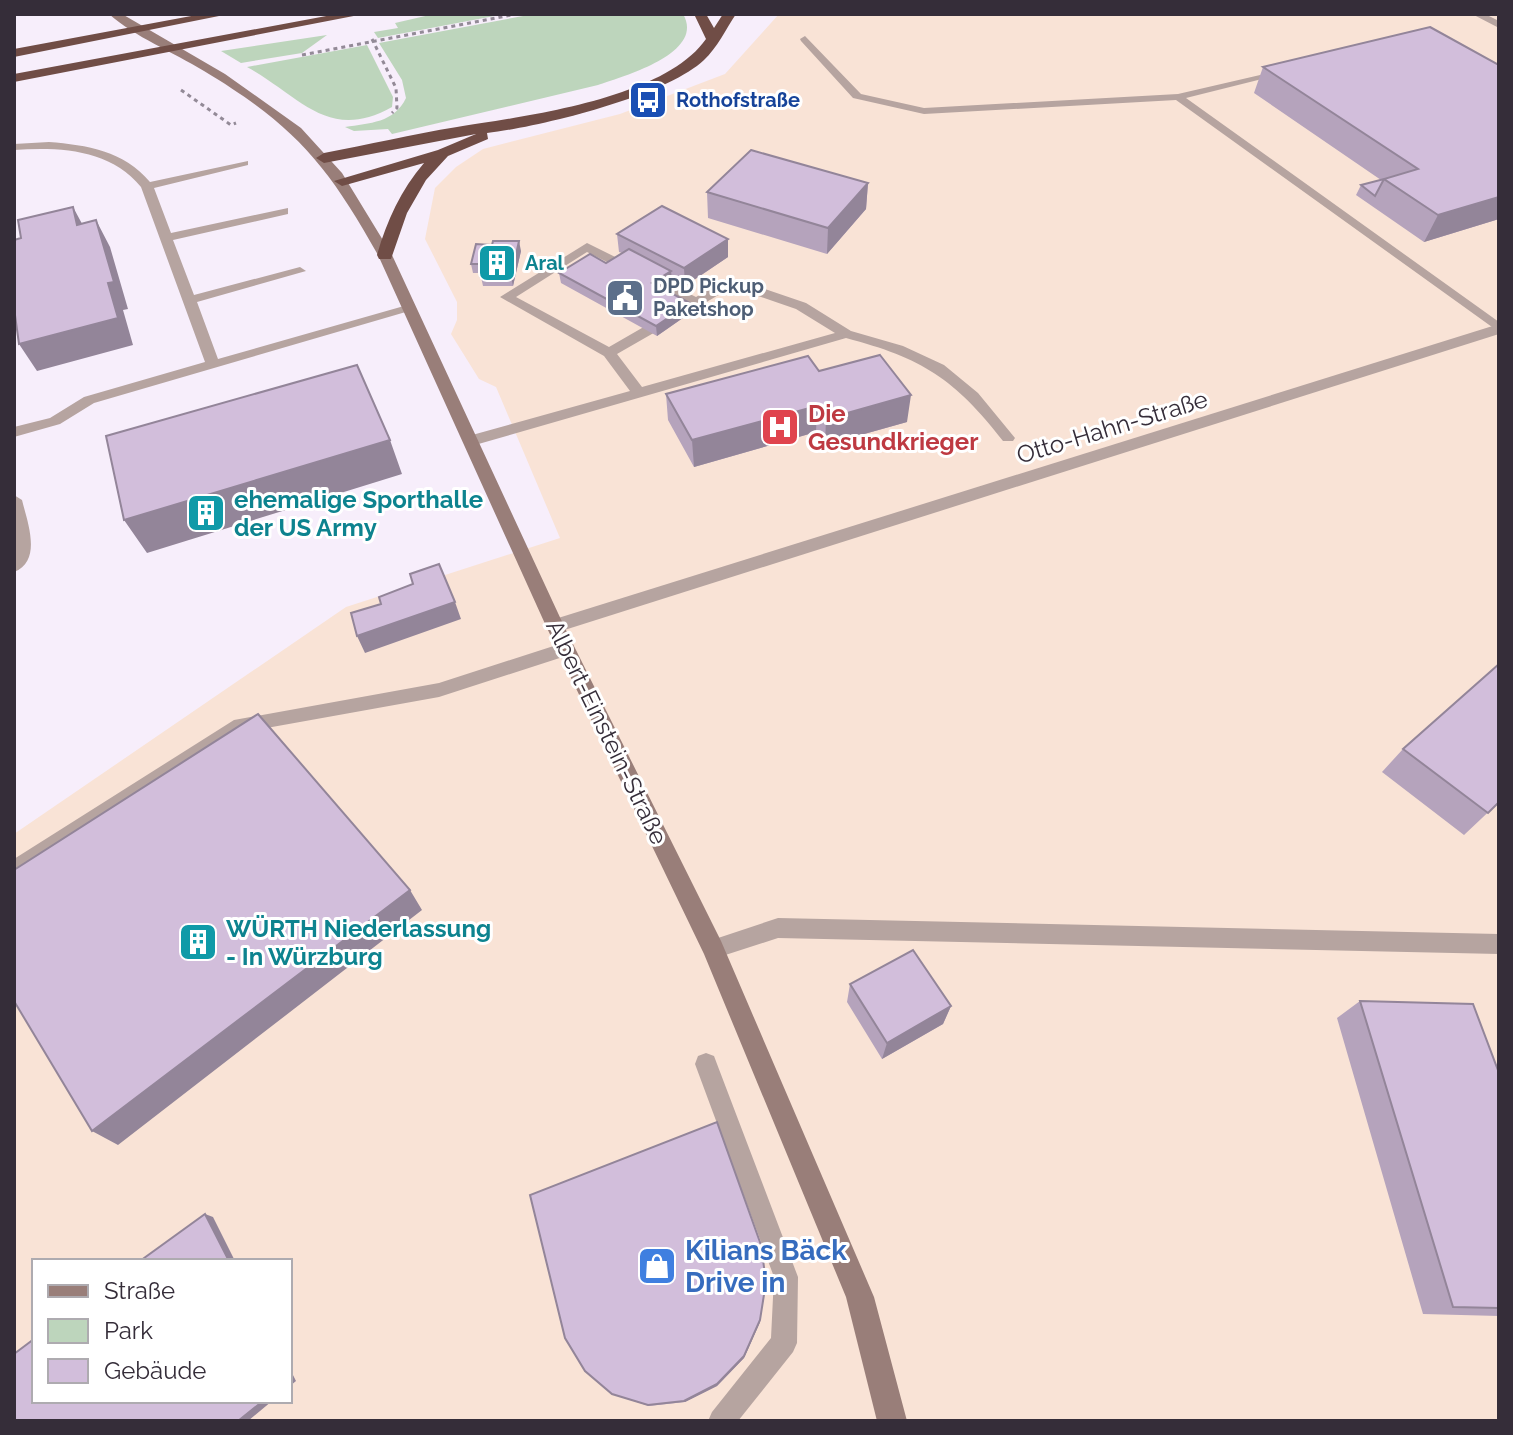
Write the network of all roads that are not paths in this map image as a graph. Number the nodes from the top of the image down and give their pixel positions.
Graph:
1 (114, 14) edge
2 (223, 14) edge
3 (358, 14) edge
4 (700, 14) edge
5 (730, 14) edge
6 (1477, 14) edge
7 (1499, 25) edge
8 (713, 39) junction
9 (805, 39) dead end
10 (14, 53) edge
11 (1295, 68) edge
12 (14, 78) edge
13 (1178, 97) junction
14 (508, 126) junction
15 (14, 147) edge
16 (443, 153) junction
17 (324, 158) junction
18 (244, 163) dead end
19 (342, 181) junction
20 (147, 186) junction
21 (284, 211) dead end
22 (167, 238) junction
23 (385, 255) junction
24 (300, 271) dead end
25 (189, 300) junction
26 (697, 302) junction
27 (409, 309) junction
28 (1499, 328) edge
29 (846, 334) junction
30 (609, 353) junction
31 (213, 364) junction
32 (639, 393) junction
33 (14, 432) edge
34 (1008, 438) dead end
35 (470, 441) junction
36 (14, 500) edge
37 (14, 566) edge
38 (555, 626) junction
39 (566, 649) junction
40 (14, 870) edge
41 (1499, 944) edge
42 (713, 949) junction
43 (706, 1064) dead end
44 (721, 1421) edge
45 (892, 1421) edge

1 - 17 street, Albert-Einstein-Straße
2 - 10 highway
3 - 12 highway
4 - 8 highway
5 - 8 highway
6 - 7 lane
8 - 14 highway
9 - 13 lane
11 - 13 lane
13 - 28 lane
14 - 16 highway
14 - 17 highway
15 - 20 lane
16 - 19 highway
16 - 23 highway
17 - 19 street, Albert-Einstein-Straße
18 - 20 lane
19 - 23 street, Albert-Einstein-Straße
20 - 22 lane
21 - 22 lane
22 - 25 lane
23 - 27 street, Albert-Einstein-Straße
24 - 25 lane
25 - 31 lane
26 - 29 lane
26 - 30 lane
26 - 30 lane
27 - 31 lane
27 - 35 street, Albert-Einstein-Straße
28 - 38 street, Otto-Hahn-Straße
29 - 32 lane
29 - 34 lane
30 - 32 lane
31 - 33 lane
32 - 35 lane
35 - 38 street, Albert-Einstein-Straße
36 - 37 lane
38 - 39 street, Albert-Einstein-Straße
39 - 40 lane
39 - 42 street, Albert-Einstein-Straße
41 - 42 lane
42 - 45 street, Albert-Einstein-Straße
43 - 44 lane

